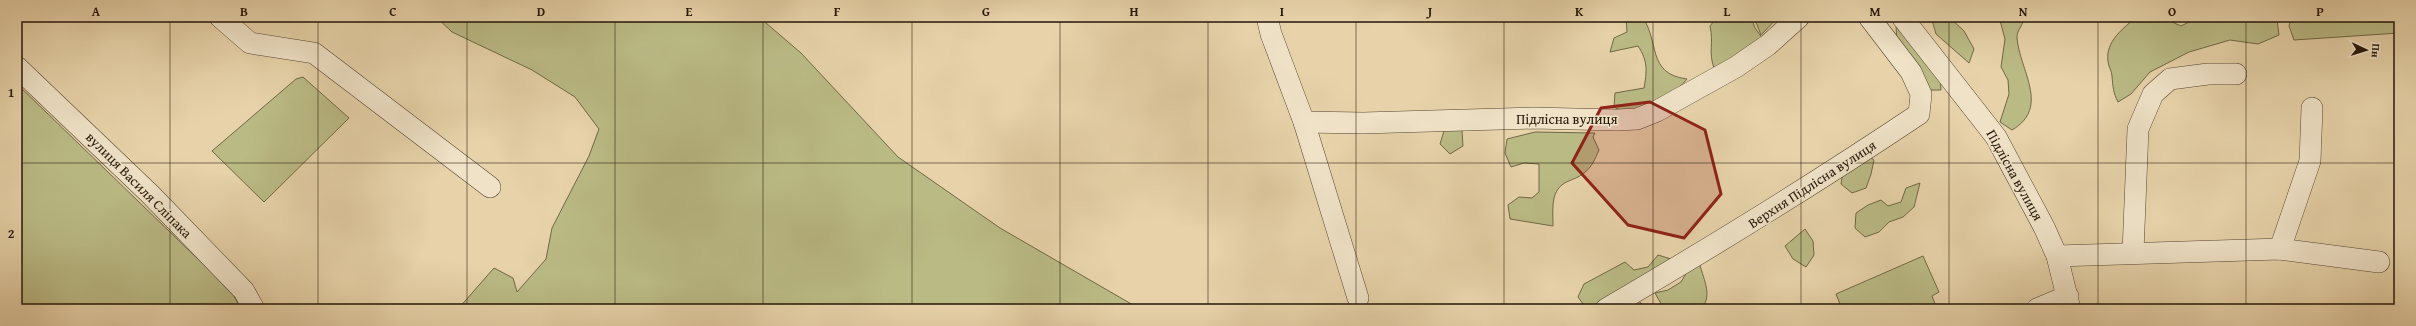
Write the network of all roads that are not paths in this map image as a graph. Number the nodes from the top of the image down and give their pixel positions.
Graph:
1 (220, 17) edge
2 (1267, 17) edge
3 (1799, 17) edge
4 (1869, 17) edge
5 (1902, 17) edge
6 (17, 67) edge
7 (2236, 74) dead end
8 (2312, 108) dead end
9 (1304, 122) junction
10 (490, 188) dead end
11 (2280, 249) junction
12 (2133, 252) junction
13 (2057, 256) junction
14 (2379, 262) dead end
15 (1358, 298) dead end
16 (2069, 303) edge
17 (254, 309) edge
18 (1606, 309) edge
19 (2036, 309) edge

1 - 10 street
2 - 9 street
3 - 9 street, Підлісна вулиця
4 - 18 street, Верхня Підлісна вулиця
5 - 13 street, Підлісна вулиця
6 - 17 street, вулиця Василя Сліпака
7 - 12 street
8 - 11 street
9 - 15 street
11 - 12 street
11 - 14 street
12 - 13 street
13 - 16 street, Підлісна вулиця
16 - 19 street

